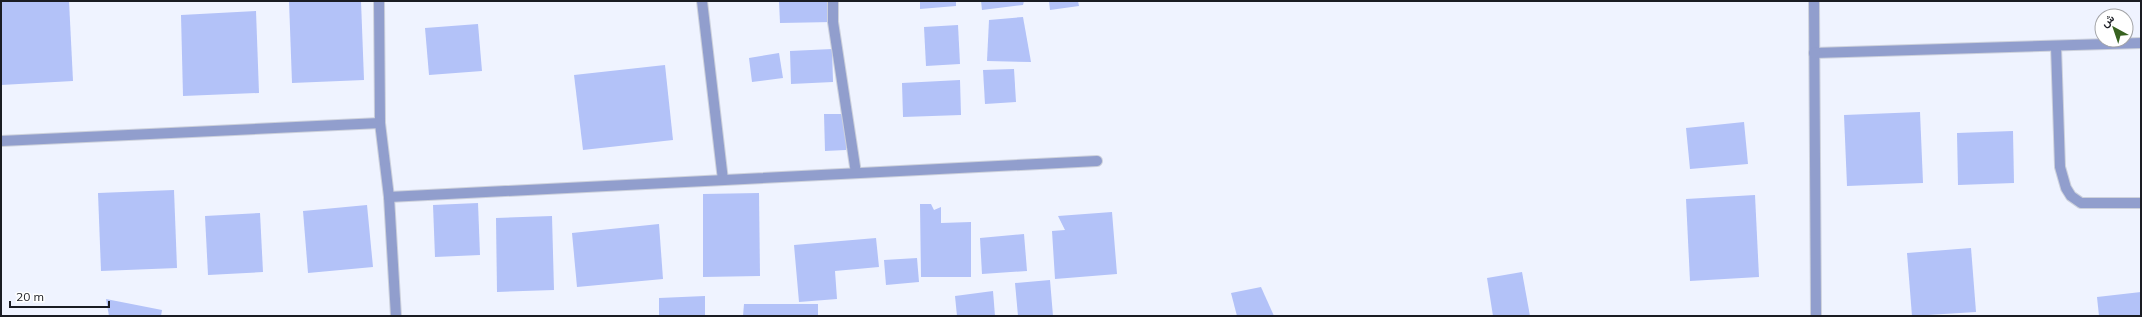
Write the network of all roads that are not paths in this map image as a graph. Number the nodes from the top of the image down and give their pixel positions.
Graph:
1 (379, 1) edge
2 (702, 1) edge
3 (833, 1) edge
4 (1814, 1) edge
5 (2141, 43) edge
6 (2056, 46) junction
7 (1814, 53) junction
8 (380, 123) junction
9 (1, 141) edge
10 (1097, 161) dead end
11 (856, 173) junction
12 (723, 180) junction
13 (389, 196) junction
14 (2141, 203) edge
15 (396, 316) edge
16 (1816, 316) edge

1 - 8 street
2 - 12 street
3 - 11 street
4 - 7 street
5 - 6 street
6 - 7 street
6 - 14 street
7 - 16 street
8 - 9 street
8 - 13 street
10 - 11 street
11 - 12 street
12 - 13 street
13 - 15 street

